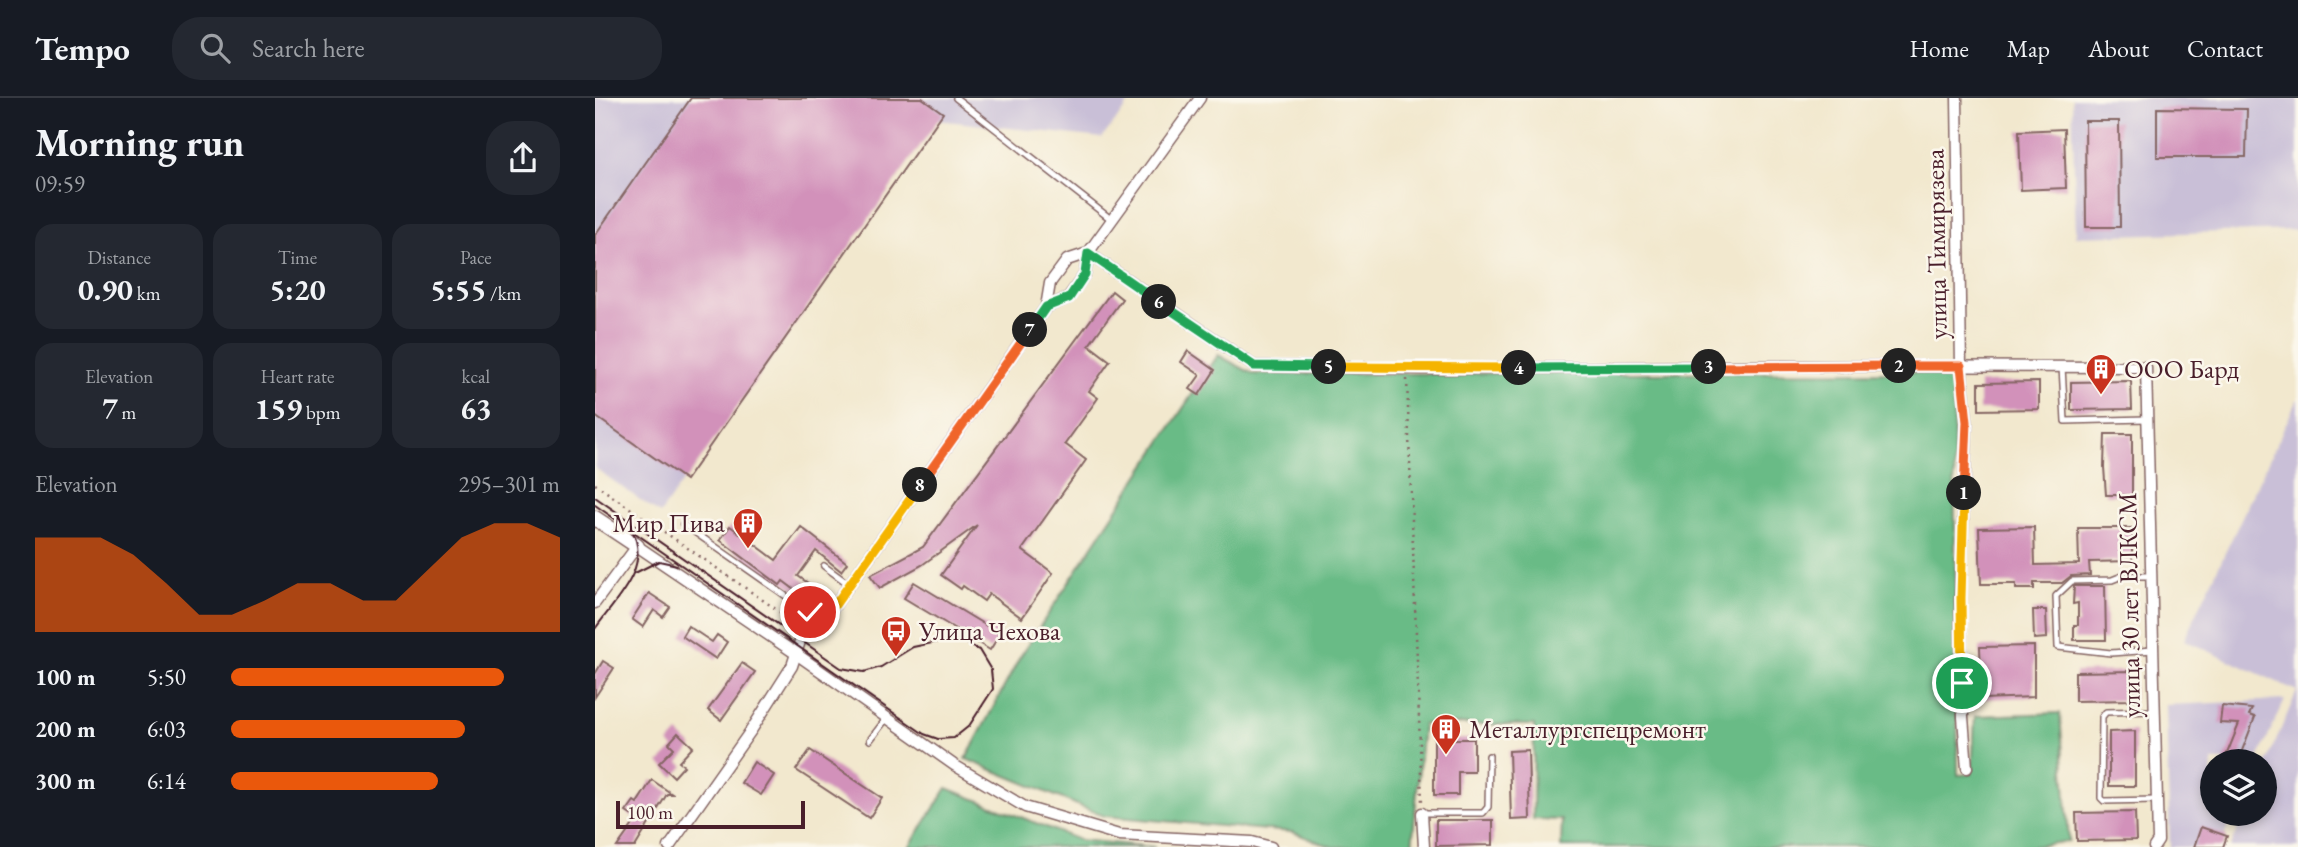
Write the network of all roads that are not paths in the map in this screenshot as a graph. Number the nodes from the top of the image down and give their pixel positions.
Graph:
1 (956, 98) edge
2 (1200, 98) edge
3 (1957, 98) edge
4 (1112, 220) junction
5 (1088, 253) junction
6 (1046, 307) junction
7 (1961, 366) junction
8 (2062, 367) junction
9 (2147, 419) junction
10 (595, 517) edge
11 (683, 524) dead end
12 (637, 546) junction
13 (824, 566) dead end
14 (2151, 576) junction
15 (849, 585) junction
16 (595, 603) edge
17 (823, 622) junction
18 (2153, 650) junction
19 (795, 653) junction
20 (2154, 711) junction
21 (886, 719) junction
22 (870, 740) dead end
23 (1489, 756) dead end
24 (1967, 768) dead end
25 (2157, 800) junction
26 (1422, 813) joint
27 (2156, 844) edge
28 (669, 847) edge
29 (1271, 847) edge
30 (1424, 847) edge

1 - 4 lane
2 - 4 street
3 - 7 street, улица Тимирязева
4 - 5 street
5 - 6 street
5 - 6 street
5 - 7 street
6 - 15 street
7 - 8 street
7 - 24 street, улица Тимирязева
8 - 9 street, улица 30 лет ВЛКСМ
8 - 9 lane
9 - 14 street, улица 30 лет ВЛКСМ
10 - 12 street
11 - 17 lane
12 - 16 street
12 - 19 street
13 - 15 lane
14 - 18 street, улица 30 лет ВЛКСМ
14 - 18 lane
15 - 17 street
17 - 19 street
18 - 20 street, улица 30 лет ВЛКСМ
19 - 21 street
19 - 28 street
20 - 25 street, улица 30 лет ВЛКСМ
20 - 25 lane
21 - 22 lane
21 - 29 street
23 - 26 lane
25 - 27 street, улица 30 лет ВЛКСМ
26 - 30 street

